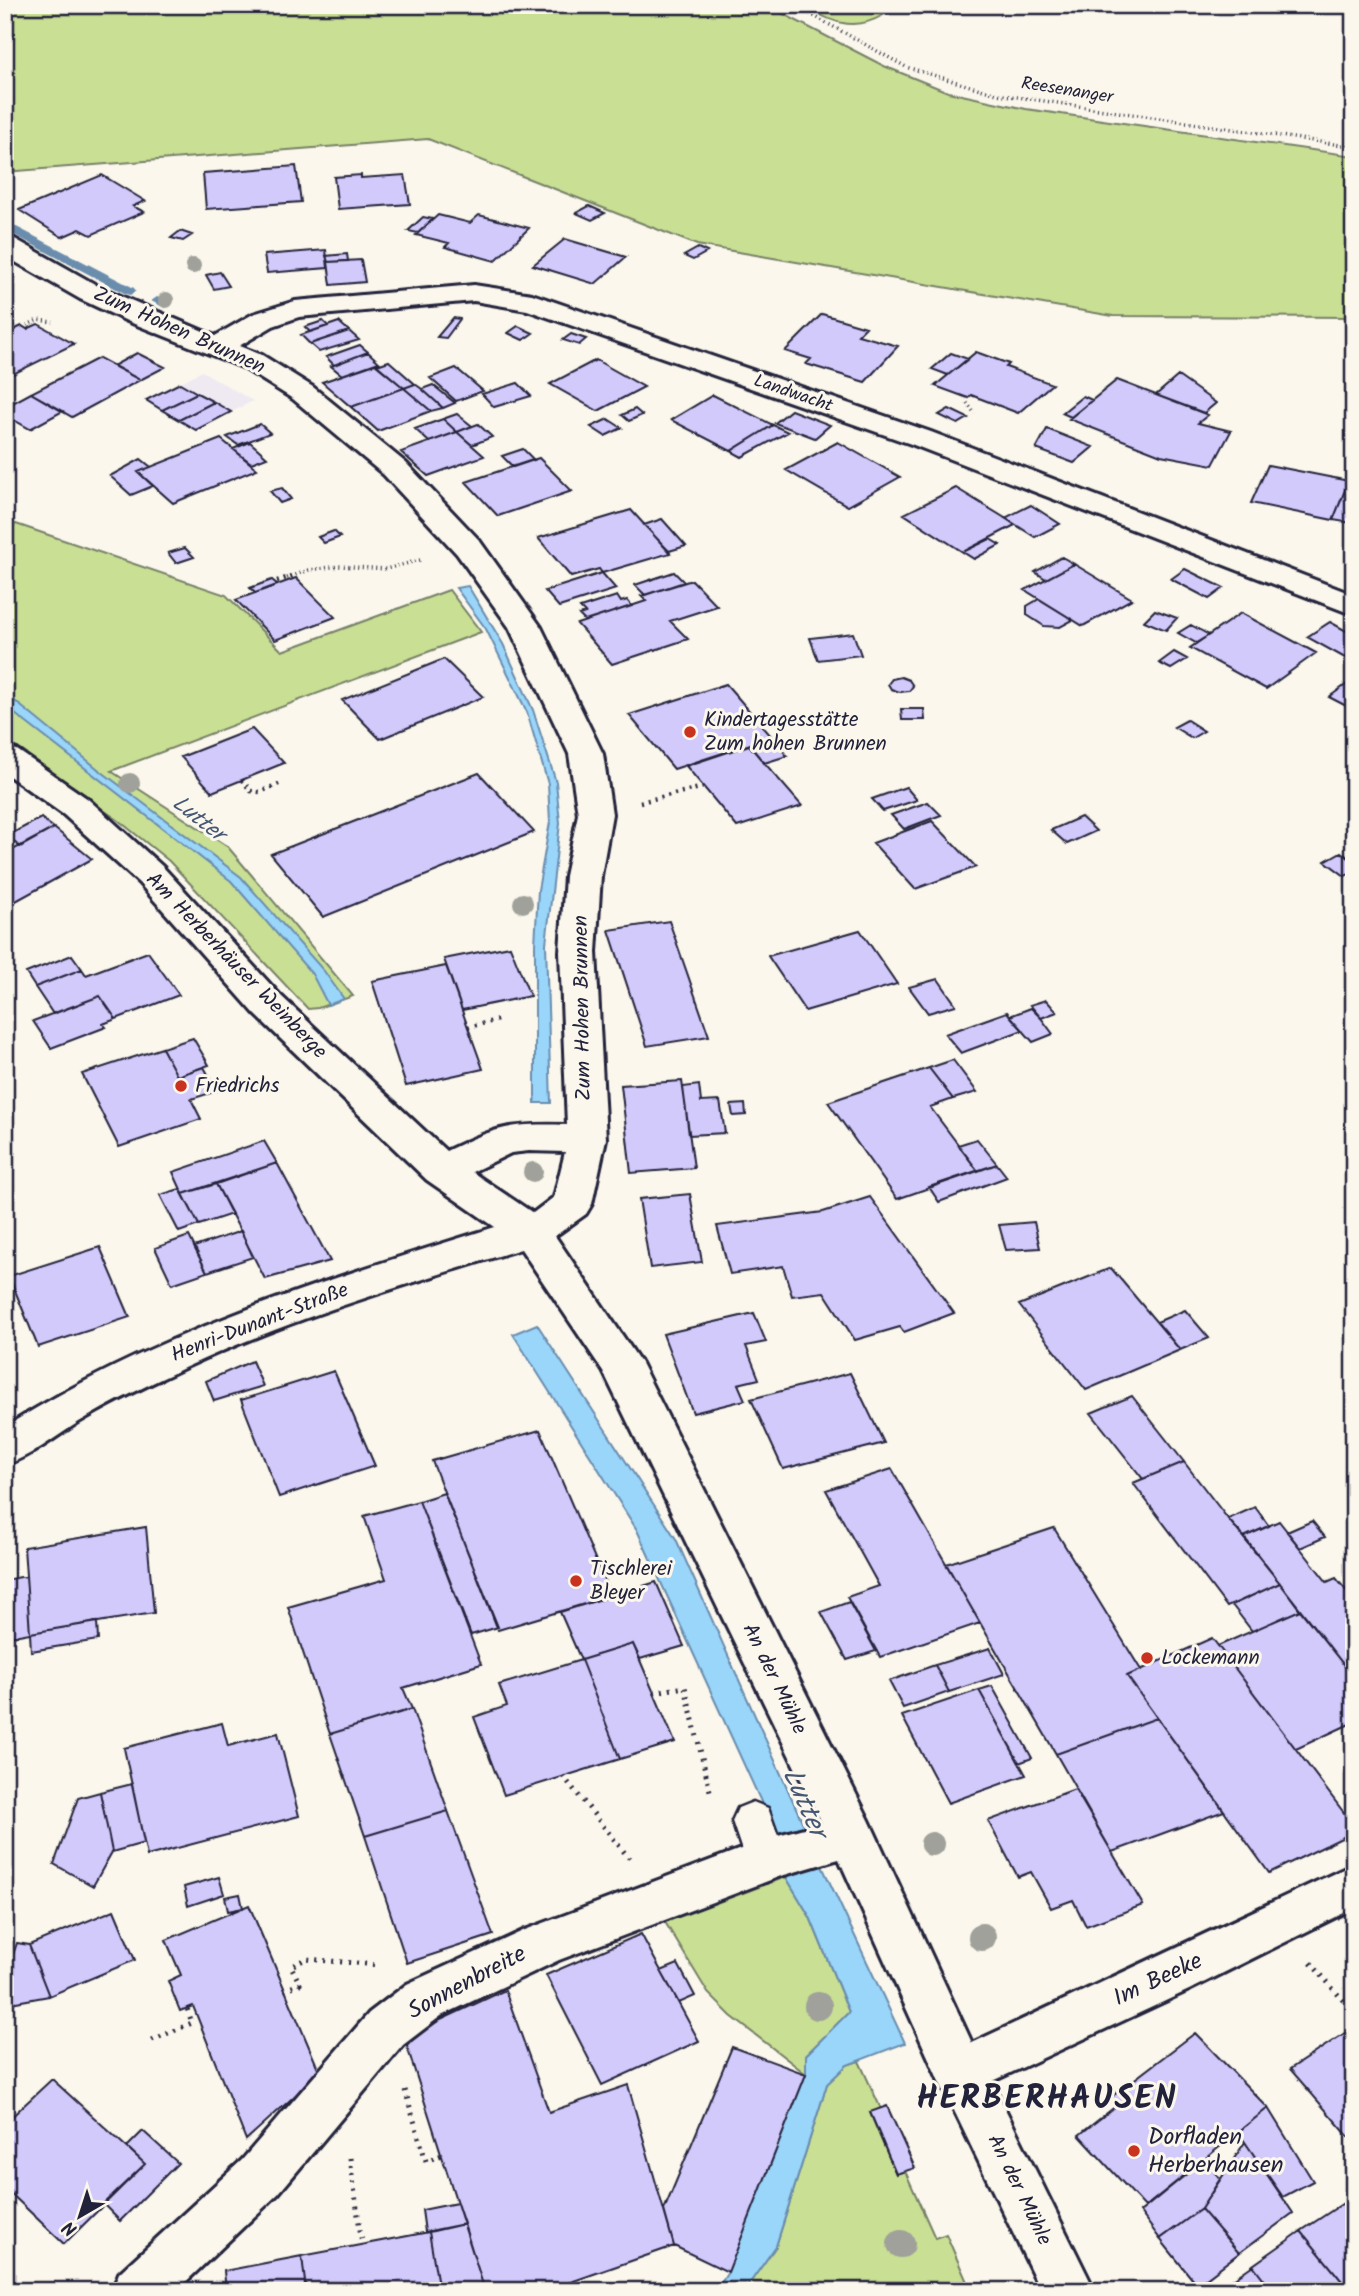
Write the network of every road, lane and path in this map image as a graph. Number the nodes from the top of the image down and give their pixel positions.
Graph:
1 (793, 5) edge
2 (1354, 147) edge
3 (5, 245) edge
4 (219, 346) junction
5 (468, 547) junction
6 (277, 581) dead end
7 (1354, 606) edge
8 (5, 757) edge
9 (242, 780) dead end
10 (279, 785) dead end
11 (704, 787) dead end
12 (595, 814) junction
13 (502, 1019) dead end
14 (468, 1027) dead end
15 (587, 1139) junction
16 (441, 1170) junction
17 (530, 1231) junction
18 (5, 1448) edge
19 (654, 1692) dead end
20 (563, 1776) dead end
21 (782, 1849) junction
22 (1354, 1885) edge
23 (663, 1900) junction
24 (1275, 1923) junction
25 (285, 1990) dead end
26 (424, 2000) junction
27 (187, 2008) dead end
28 (1354, 2013) edge
29 (386, 2029) junction
30 (152, 2040) dead end
31 (961, 2073) junction
32 (340, 2084) junction
33 (442, 2155) dead end
34 (362, 2244) dead end
35 (138, 2291) edge
36 (1069, 2291) edge

1 - 2 path, Reesenanger
3 - 4 street, Zum Hohen Brunnen
4 - 5 street, Zum Hohen Brunnen
4 - 7 street, Landwacht
5 - 6 path
5 - 12 street, Zum Hohen Brunnen
8 - 16 street, Am Herberhäuser Weinberge
9 - 10 path
11 - 12 path
12 - 15 street, Zum Hohen Brunnen
13 - 14 path
15 - 16 street
15 - 17 street, Zum Hohen Brunnen
16 - 17 street, Am Herberhäuser Weinberge
17 - 18 street, Henri-Dunant-Straße
17 - 21 street, An der Mühle
19 - 21 path
20 - 23 path
21 - 23 street, Sonnenbreite
21 - 31 street, An der Mühle
22 - 24 street, Im Beeke
23 - 26 street, Sonnenbreite
24 - 28 path
24 - 31 street, Im Beeke
25 - 26 path
26 - 29 street, Sonnenbreite
27 - 30 path
29 - 32 street, Sonnenbreite
29 - 33 path
31 - 36 street, An der Mühle
32 - 34 path
32 - 35 street, Sonnenbreite

